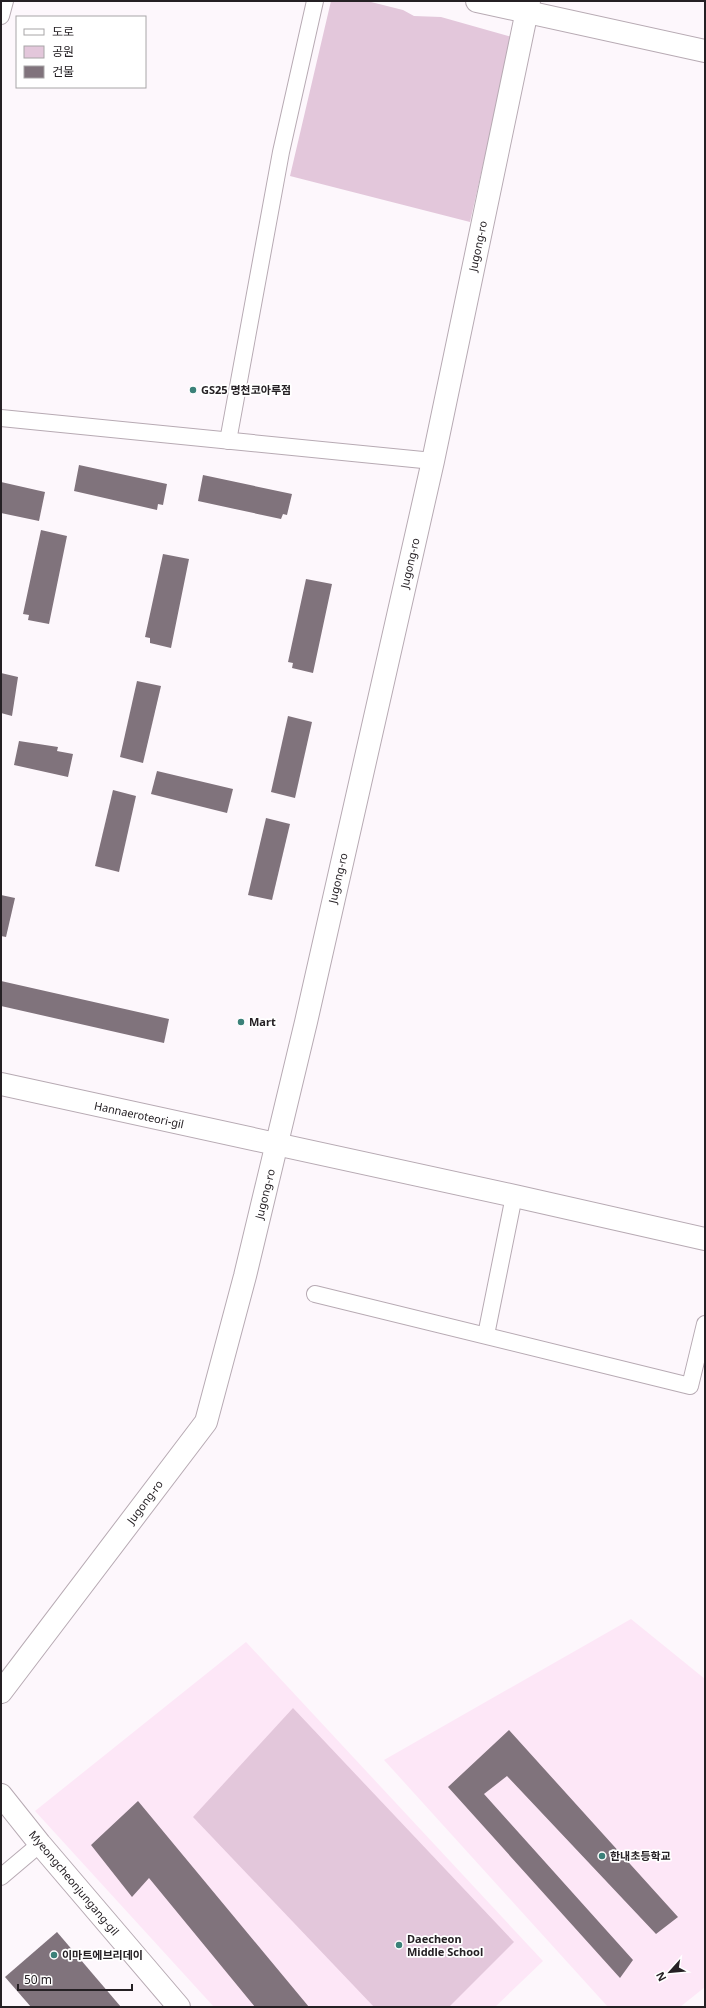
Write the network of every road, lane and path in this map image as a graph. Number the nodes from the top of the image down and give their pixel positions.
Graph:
1 (5, 1) edge
2 (315, 1) edge
3 (477, 1) edge
4 (528, 6) edge
5 (1, 16) edge
6 (705, 51) edge
7 (1, 418) edge
8 (228, 441) junction
9 (433, 461) junction
10 (1, 1084) edge
11 (277, 1145) junction
12 (514, 1196) junction
13 (705, 1239) edge
14 (315, 1294) dead end
15 (705, 1324) edge
16 (486, 1335) junction
17 (1, 1692) edge
18 (1, 1795) edge
19 (40, 1844) junction
20 (1, 1877) edge
21 (179, 2007) edge

1 - 5 street
2 - 8 street
3 - 4 street
4 - 6 street
4 - 9 street, Jugong-ro
7 - 8 street
8 - 9 street
9 - 11 street, Jugong-ro
10 - 11 street, Hannaeroteori-gil
11 - 12 street, Hannaeroteori-gil
11 - 17 street, Jugong-ro
12 - 13 street, Hannaeroteori-gil
12 - 16 street
14 - 16 street
15 - 16 street
18 - 19 street, Myeongcheonjungang-gil
19 - 20 street
19 - 21 street, Myeongcheonjungang-gil

